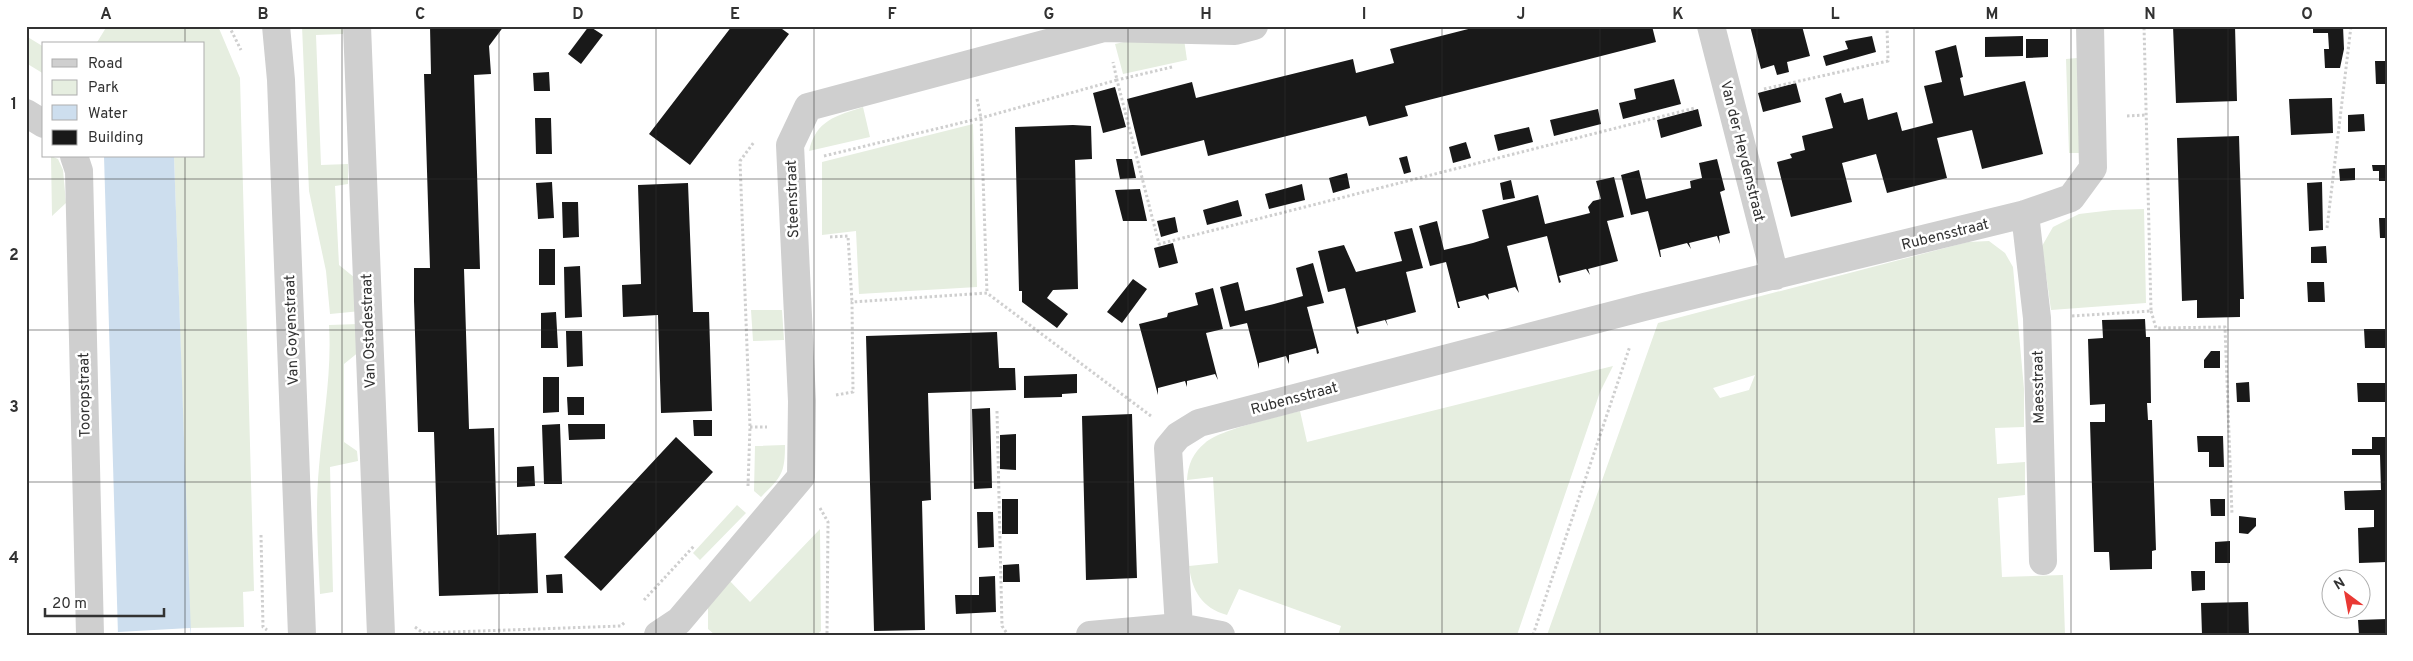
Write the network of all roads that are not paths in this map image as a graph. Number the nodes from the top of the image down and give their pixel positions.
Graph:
1 (276, 26) edge
2 (357, 26) edge
3 (1254, 26) edge
4 (1711, 26) edge
5 (2090, 26) edge
6 (26, 113) edge
7 (42, 123) edge
8 (75, 158) edge
9 (2025, 214) junction
10 (1775, 276) junction
11 (2043, 561) dead end
12 (1179, 627) junction
13 (677, 630) edge
14 (90, 635) edge
15 (302, 635) edge
16 (381, 635) edge
17 (1090, 635) edge
18 (1221, 635) edge

1 - 15 street, Van Goyenstraat
2 - 16 street, Van Ostadestraat
3 - 13 street, Steenstraat
4 - 10 street, Van der Heydenstraat
5 - 9 street, Rubensstraat
6 - 7 street
8 - 14 street, Tooropstraat
9 - 10 street, Rubensstraat
9 - 11 street, Maesstraat
10 - 12 street, Rubensstraat
12 - 17 street
12 - 18 street

